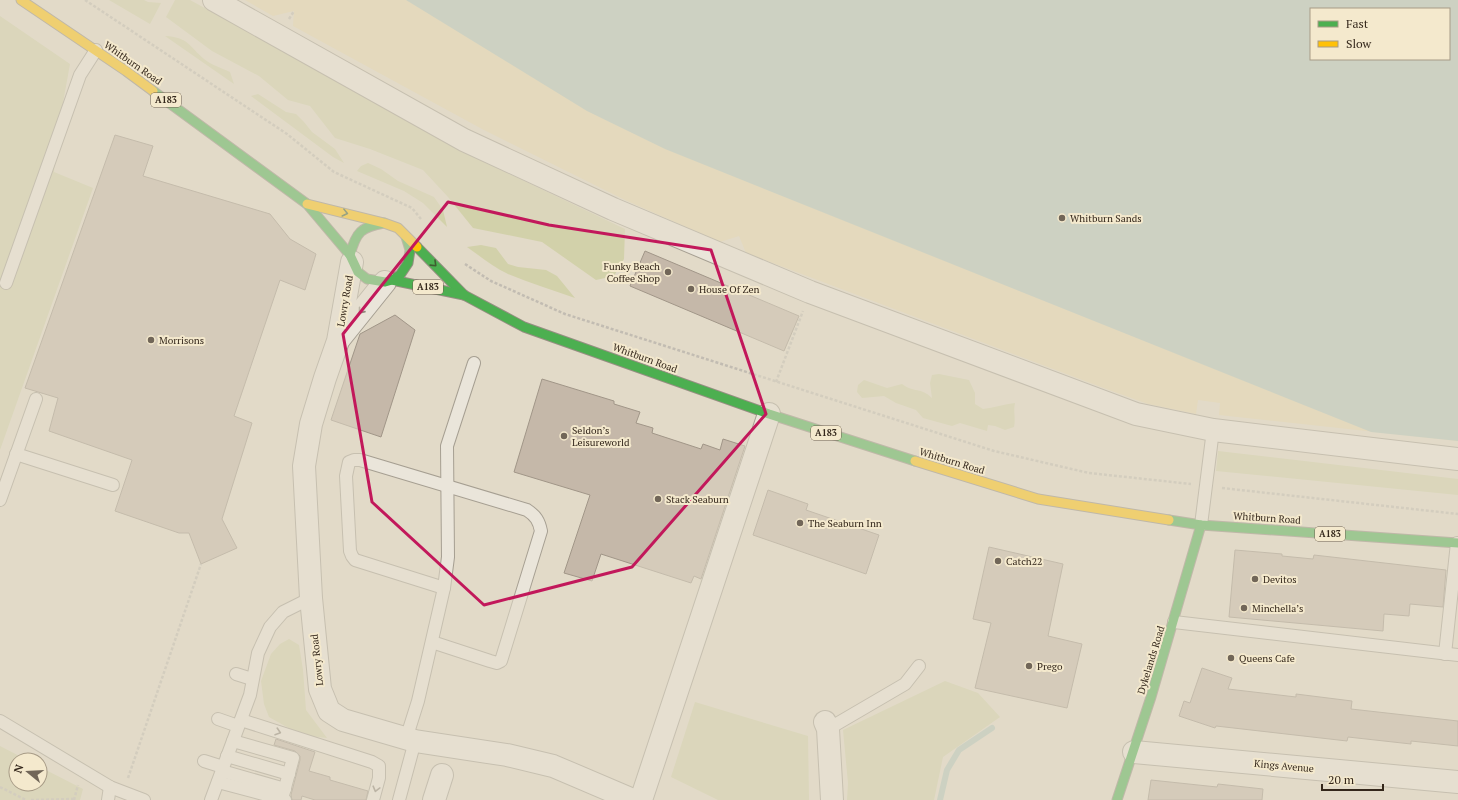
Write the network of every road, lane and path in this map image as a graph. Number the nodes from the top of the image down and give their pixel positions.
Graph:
1 (21, 0) edge
2 (85, 0) edge
3 (214, 0) edge
4 (96, 50) junction
5 (307, 204) junction
6 (422, 220) dead end
7 (384, 223) junction
8 (406, 237) junction
9 (351, 258) junction
10 (460, 260) dead end
11 (388, 281) junction
12 (6, 283) dead end
13 (810, 292) junction
14 (464, 295) junction
15 (338, 340) junction
16 (474, 363) dead end
17 (776, 382) junction
18 (36, 400) dead end
19 (769, 414) junction
20 (1213, 430) junction
21 (16, 454) junction
22 (1458, 459) edge
23 (112, 485) dead end
24 (447, 486) junction
25 (1205, 486) junction
26 (0, 500) edge
27 (1458, 514) edge
28 (1202, 525) junction
29 (1457, 543) edge
30 (201, 564) dead end
31 (444, 588) junction
32 (311, 598) junction
33 (1174, 622) junction
34 (432, 642) junction
35 (1445, 654) junction
36 (1458, 655) edge
37 (919, 666) dead end
38 (236, 674) dead end
39 (252, 679) junction
40 (218, 719) dead end
41 (0, 721) edge
42 (239, 723) junction
43 (827, 726) joint
44 (411, 740) junction
45 (233, 741) junction
46 (1134, 752) junction
47 (204, 761) dead end
48 (223, 769) junction
49 (289, 774) junction
50 (442, 774) dead end
51 (1458, 782) edge
52 (0, 787) edge
53 (110, 787) junction
54 (126, 793) junction
55 (607, 795) edge
56 (284, 796) edge
57 (74, 799) dead end
58 (26, 800) edge
59 (31, 800) edge
60 (108, 800) edge
61 (144, 800) edge
62 (212, 800) edge
63 (373, 800) edge
64 (399, 800) edge
65 (434, 800) edge
66 (633, 800) edge
67 (641, 800) edge
68 (832, 800) edge
69 (1117, 800) edge

1 - 4 main road, Whitburn Road / A183
2 - 6 path
3 - 13 street
4 - 5 main road, Whitburn Road / A183
4 - 12 lane
5 -> 7 main road, A183
5 - 9 main road, A183
7 - 8 main road, A183
7 - 9 main road
8 - 11 main road, A183
8 -> 14 main road, A183
9 - 11 main road, A183
9 - 15 street, Lowry Road
10 - 17 path
11 - 14 main road, A183
11 -> 15 street, Lowry Road
13 - 17 path
13 - 20 street
14 - 19 main road, Whitburn Road / A183
15 - 32 street, Lowry Road
16 - 24 lane
17 - 25 path
18 - 21 lane
19 - 28 main road, Whitburn Road / A183
19 - 67 street
20 - 22 street
20 - 25 lane
21 - 23 lane
21 - 26 lane
24 - 31 lane
24 - 31 lane
24 - 34 lane
25 - 27 path
25 - 28 lane
28 - 29 main road, Whitburn Road / A183
28 - 33 main road, Dykelands Road
29 - 35 lane
30 - 54 path
31 - 34 lane
32 - 39 lane
32 - 44 street, Lowry Road
33 - 35 lane
33 - 46 main road, Dykelands Road
34 - 44 lane
35 - 36 lane
37 - 43 lane
38 - 39 lane
39 - 42 lane
40 - 42 lane
41 - 53 lane
42 - 45 lane
42 -> 63 lane
43 - 68 street
44 - 55 street, Lowry Road
44 - 64 lane
45 - 48 lane
45 - 49 lane
46 - 51 street, Kings Avenue
46 - 69 main road, Dykelands Road
47 - 48 lane
48 - 49 lane
48 - 56 lane
48 - 62 lane
49 - 56 lane
50 - 65 street
52 - 58 path
53 - 54 lane
53 - 60 lane
54 - 61 lane
55 - 66 street, Lowry Road
57 - 59 path

